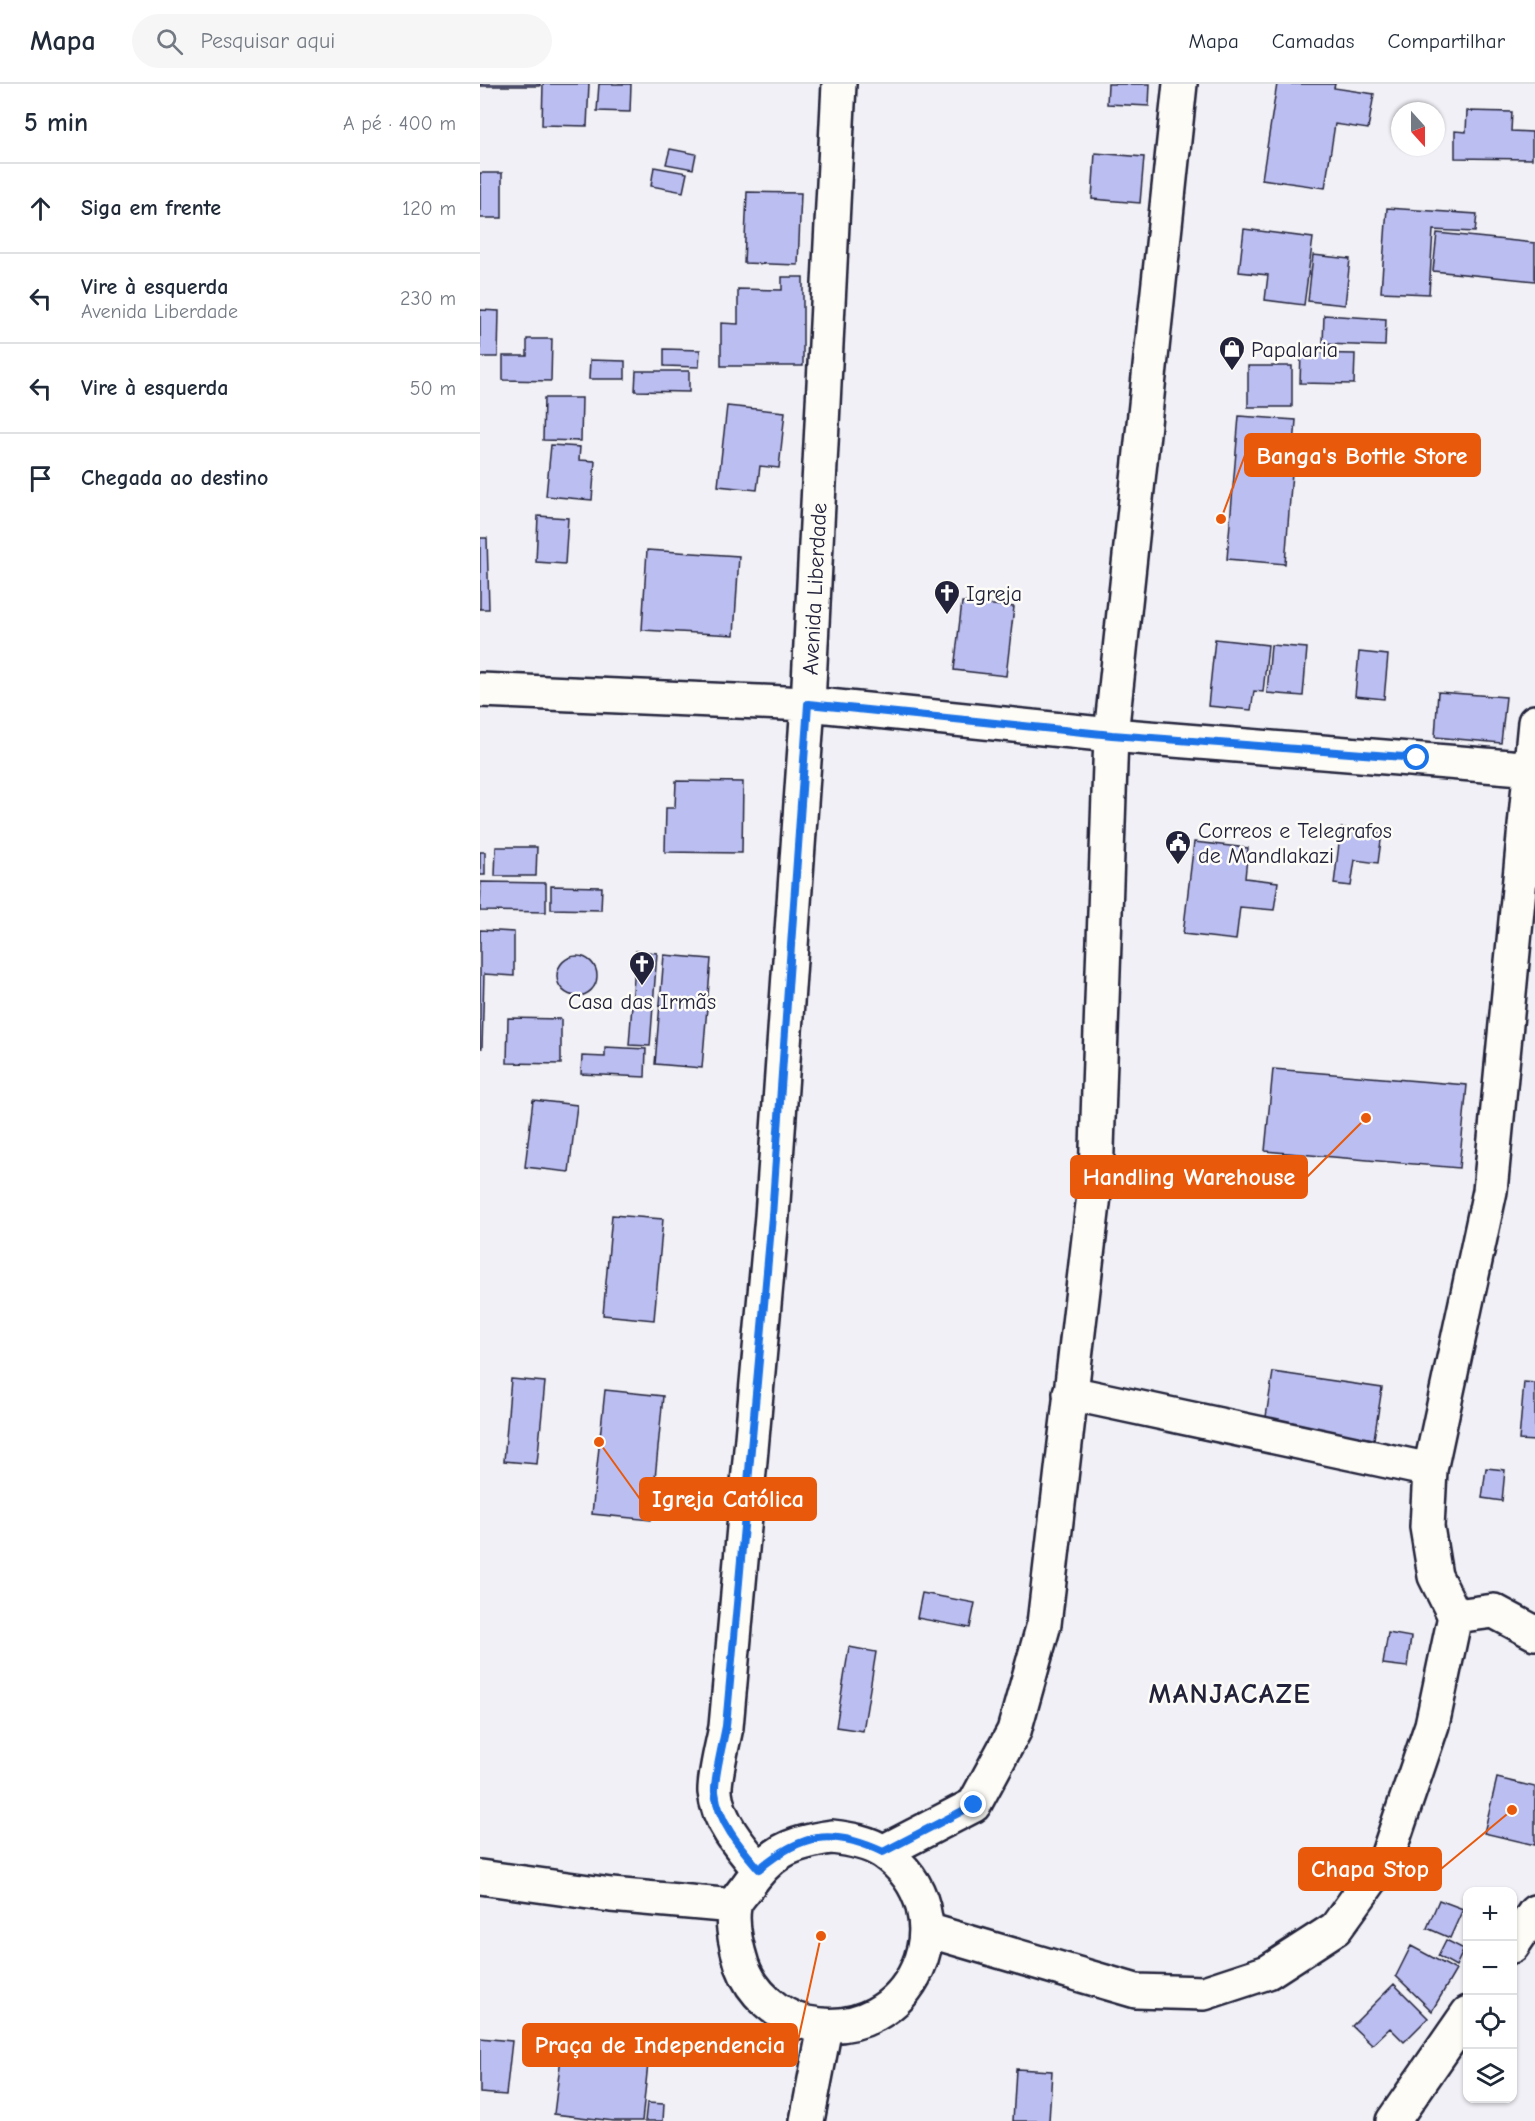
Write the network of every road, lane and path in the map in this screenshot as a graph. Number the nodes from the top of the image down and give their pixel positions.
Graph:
1 (839, 84) edge
2 (1180, 84) edge
3 (480, 690) edge
4 (808, 704) junction
5 (1535, 723) edge
6 (1112, 735) junction
7 (1533, 769) edge
8 (1070, 1393) junction
9 (1430, 1470) junction
10 (1455, 1616) junction
11 (1535, 1634) edge
12 (883, 1852) junction
13 (759, 1869) junction
14 (480, 1877) edge
15 (734, 1906) junction
16 (1535, 1912) edge
17 (927, 1930) junction
18 (1515, 1941) edge
19 (1463, 2019) edge
20 (825, 2027) junction
21 (807, 2121) edge
22 (1393, 2121) edge

1 - 4 street, Avenida Liberdade
2 - 6 street
3 - 4 street
4 - 6 street
4 - 13 street, Avenida Liberdade
5 - 7 street
6 - 7 street
6 - 8 street
7 - 9 street
8 - 9 street
8 - 12 street
9 - 10 street
10 - 11 street
10 - 17 street
12 - 13 street
12 - 17 street
13 - 15 street
14 - 15 street
15 - 20 street
16 - 18 street
17 - 20 street
19 - 22 street
20 - 21 street

